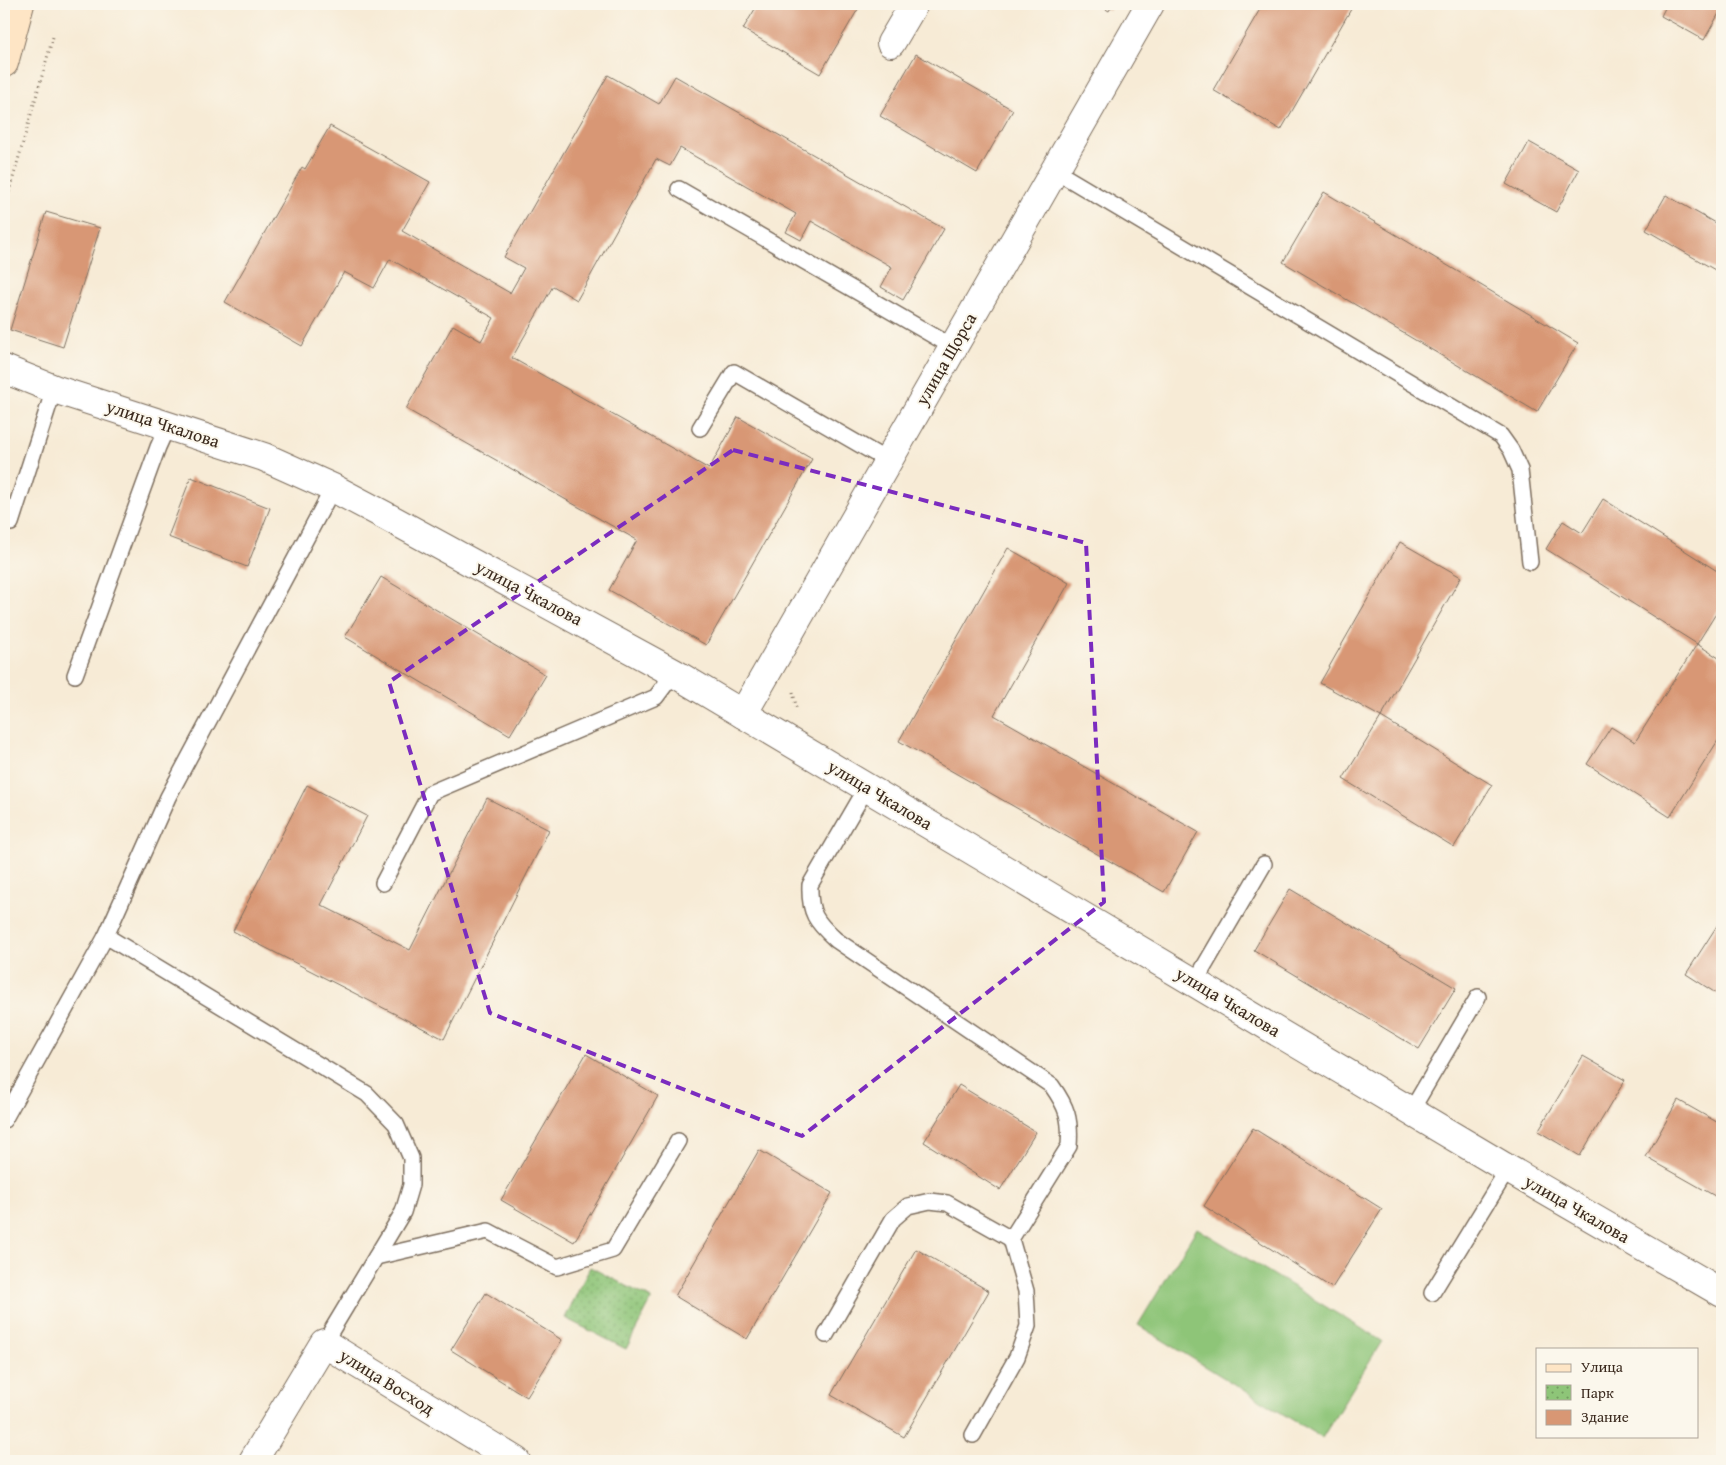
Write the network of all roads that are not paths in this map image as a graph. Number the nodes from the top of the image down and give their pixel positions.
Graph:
1 (20, 4) edge
2 (914, 4) edge
3 (1150, 4) edge
4 (891, 42) dead end
5 (4, 62) edge
6 (1054, 170) junction
7 (679, 190) dead end
8 (953, 347) junction
9 (4, 369) edge
10 (54, 388) junction
11 (168, 425) junction
12 (700, 428) dead end
13 (888, 461) junction
14 (333, 488) junction
15 (4, 521) edge
16 (1530, 562) dead end
17 (674, 673) junction
18 (75, 675) dead end
19 (743, 714) junction
20 (867, 787) junction
21 (1264, 864) dead end
22 (383, 883) dead end
23 (106, 936) junction
24 (1195, 982) junction
25 (1478, 997) dead end
26 (1411, 1111) junction
27 (4, 1120) edge
28 (678, 1141) dead end
29 (1508, 1169) junction
30 (1011, 1240) junction
31 (376, 1257) junction
32 (1432, 1293) dead end
33 (1722, 1293) edge
34 (826, 1336) dead end
35 (324, 1343) junction
36 (973, 1435) dead end
37 (253, 1461) edge
38 (516, 1461) edge

1 - 5 main road
2 - 4 street
3 - 6 street, улица Щорса
6 - 8 street, улица Щорса
6 - 16 lane
7 - 8 lane
8 - 13 street, улица Щорса
9 - 10 street, улица Чкалова
10 - 11 street, улица Чкалова
10 - 15 lane
11 - 14 street, улица Чкалова
11 - 18 lane
12 - 13 lane
13 - 19 street, улица Щорса
14 - 17 street, улица Чкалова
14 - 23 lane
17 - 19 street, улица Чкалова
17 - 22 lane
19 - 20 street, улица Чкалова
20 - 24 street, улица Чкалова
20 - 30 lane
21 - 24 lane
23 - 27 lane
23 - 31 lane
24 - 26 street, улица Чкалова
25 - 26 lane
26 - 29 street, улица Чкалова
28 - 31 lane
29 - 32 lane
29 - 33 street, улица Чкалова
30 - 34 lane
30 - 36 lane
31 - 35 lane
35 - 37 street, улица Восход
35 - 38 street, улица Восход

